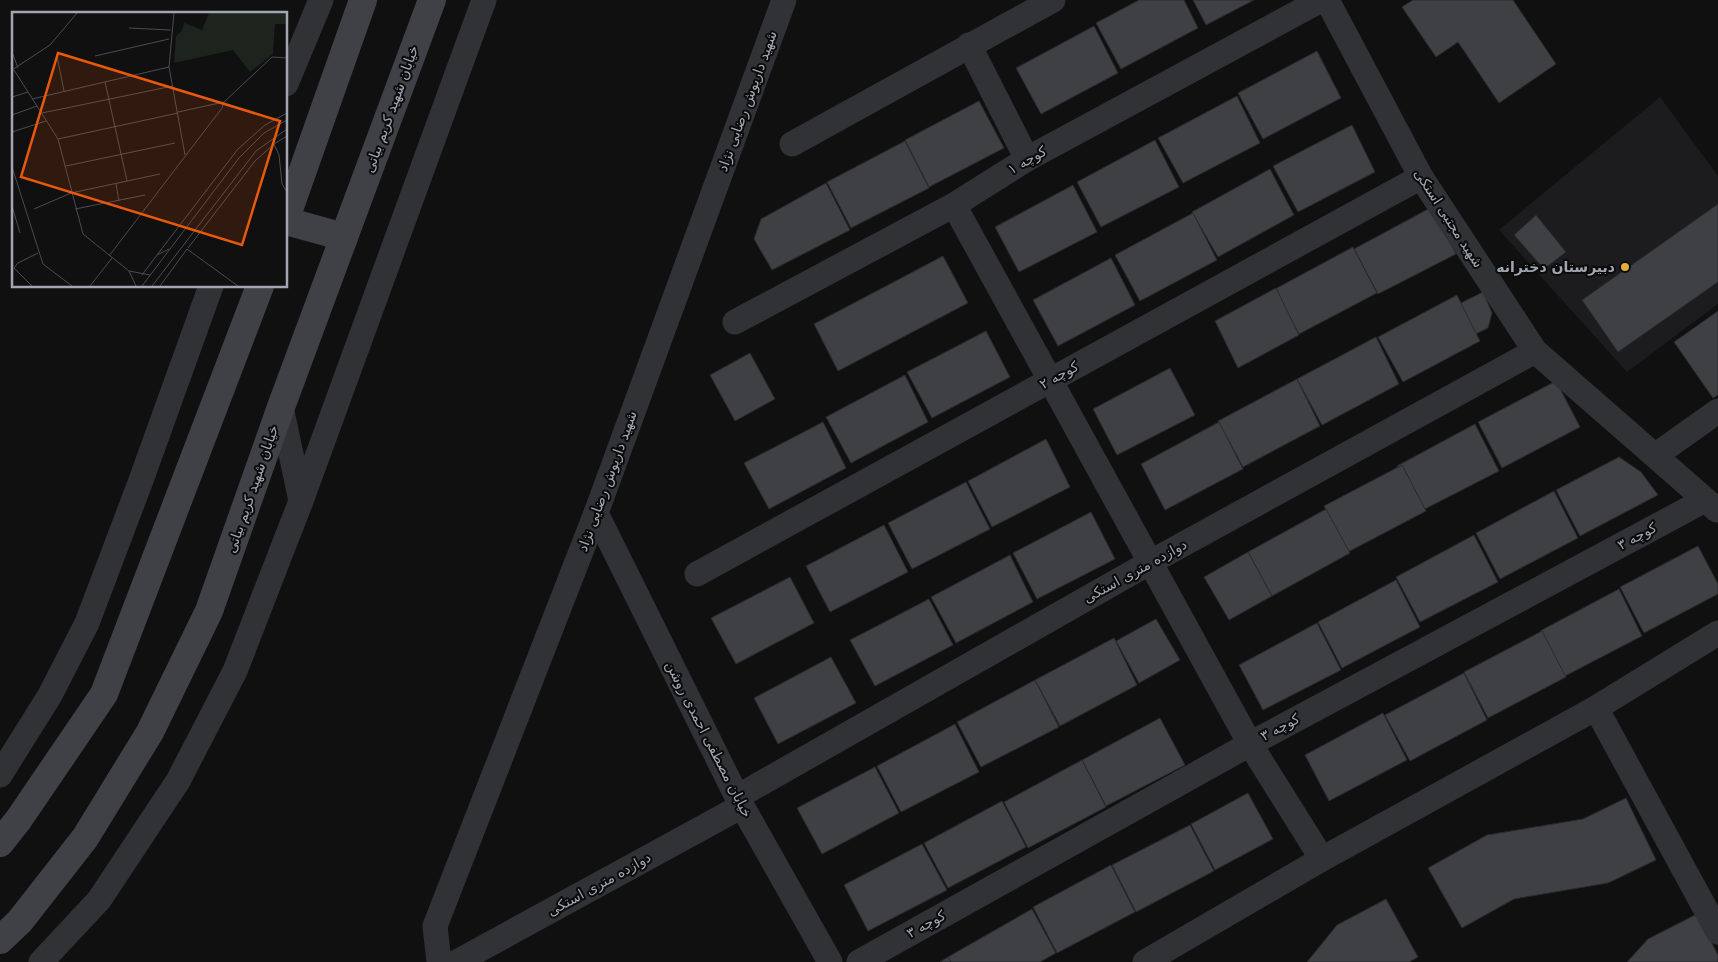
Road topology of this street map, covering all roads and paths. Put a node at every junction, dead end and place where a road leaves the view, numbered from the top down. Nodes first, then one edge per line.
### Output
1 (321, 0) edge
2 (363, 0) edge
3 (432, 0) edge
4 (484, 0) edge
5 (784, 0) edge
6 (1053, 0) edge
7 (1321, 0) edge
8 (1327, 0) edge
9 (969, 45) junction
10 (288, 79) edge
11 (792, 144) dead end
12 (1027, 159) junction
13 (1421, 177) junction
14 (954, 205) junction
15 (288, 214) edge
16 (288, 221) edge
17 (344, 237) junction
18 (210, 288) edge
19 (259, 288) edge
20 (735, 322) dead end
21 (1535, 350) junction
22 (1050, 380) junction
23 (281, 407) junction
24 (1718, 411) edge
25 (1656, 455) junction
26 (300, 501) junction
27 (1711, 505) edge
28 (596, 513) junction
29 (1150, 563) junction
30 (697, 574) dead end
31 (1718, 633) edge
32 (1596, 708) junction
33 (1250, 744) junction
34 (0, 775) edge
35 (739, 802) junction
36 (0, 843) edge
37 (1322, 859) junction
38 (1718, 932) edge
39 (0, 940) edge
40 (41, 962) edge
41 (438, 962) edge
42 (457, 962) edge
43 (830, 962) edge
44 (859, 962) edge
45 (1145, 962) edge

1 - 10 street
2 - 15 main road
3 - 17 main road, خیابان شهید کریم بیاتی
4 - 26 street
5 - 28 street, شهید داریوش رضایی نژاد
6 - 9 street
7 - 12 street, کوچه ۱
8 - 13 street, شهید مجتبی استکی
9 - 11 street
9 - 12 street
12 - 14 street, کوچه ۱
13 - 21 street, شهید مجتبی استکی
13 - 22 street, کوچه ۲
14 - 20 street, کوچه ۱
14 - 22 street
16 - 17 main road
17 - 23 main road, خیابان شهید کریم بیاتی
18 - 34 street
19 - 36 main road
21 - 25 street, شهید مجتبی استکی
21 - 29 street, دوازده متری استکی
22 - 29 street
22 - 30 street, کوچه ۲
23 - 26 street
23 - 39 main road, خیابان شهید کریم بیاتی
24 - 25 street
25 - 27 street, شهید مجتبی استکی
26 - 40 street
27 - 33 street, کوچه ۳
28 - 35 street, خیابان مصطفی احمدی روشن
28 - 41 street, شهید داریوش رضایی نژاد
29 - 33 street
29 - 35 street, دوازده متری استکی
31 - 32 street
32 - 37 street
32 - 38 street
33 - 37 street
33 - 44 street, کوچه ۳
35 - 42 street, دوازده متری استکی
35 - 43 street, خیابان مصطفی احمدی روشن
37 - 45 street

